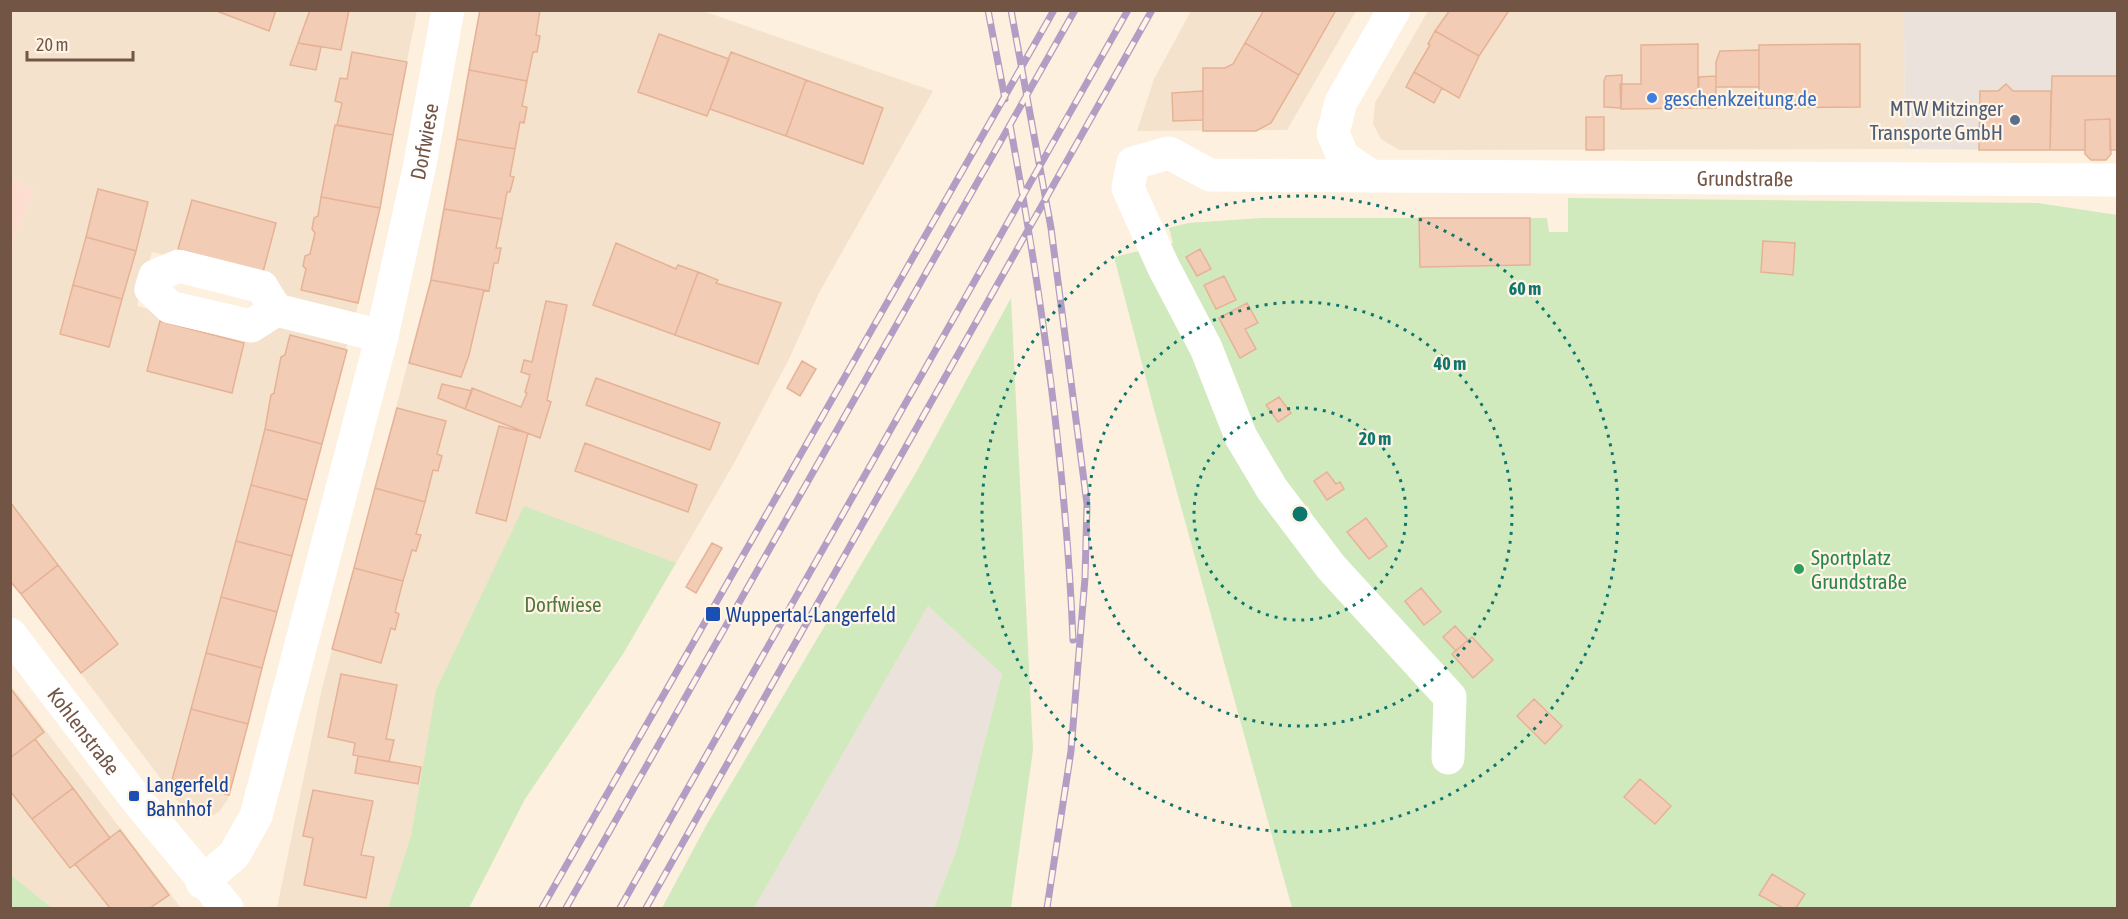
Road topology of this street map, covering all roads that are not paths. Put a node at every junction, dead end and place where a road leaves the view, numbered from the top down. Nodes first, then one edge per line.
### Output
1 (448, 10) edge
2 (1394, 10) edge
3 (1371, 176) junction
4 (2118, 180) edge
5 (276, 310) dead end
6 (382, 336) junction
7 (10, 634) edge
8 (1448, 758) dead end
9 (202, 882) junction
10 (227, 909) edge

1 - 6 street, Dorfwiese
2 - 3 street
3 - 4 street, Grundstraße
3 - 8 street, Grundstraße
5 - 6 street
6 - 9 street, Dorfwiese
7 - 9 street, Kohlenstraße
9 - 10 street, Kohlenstraße

